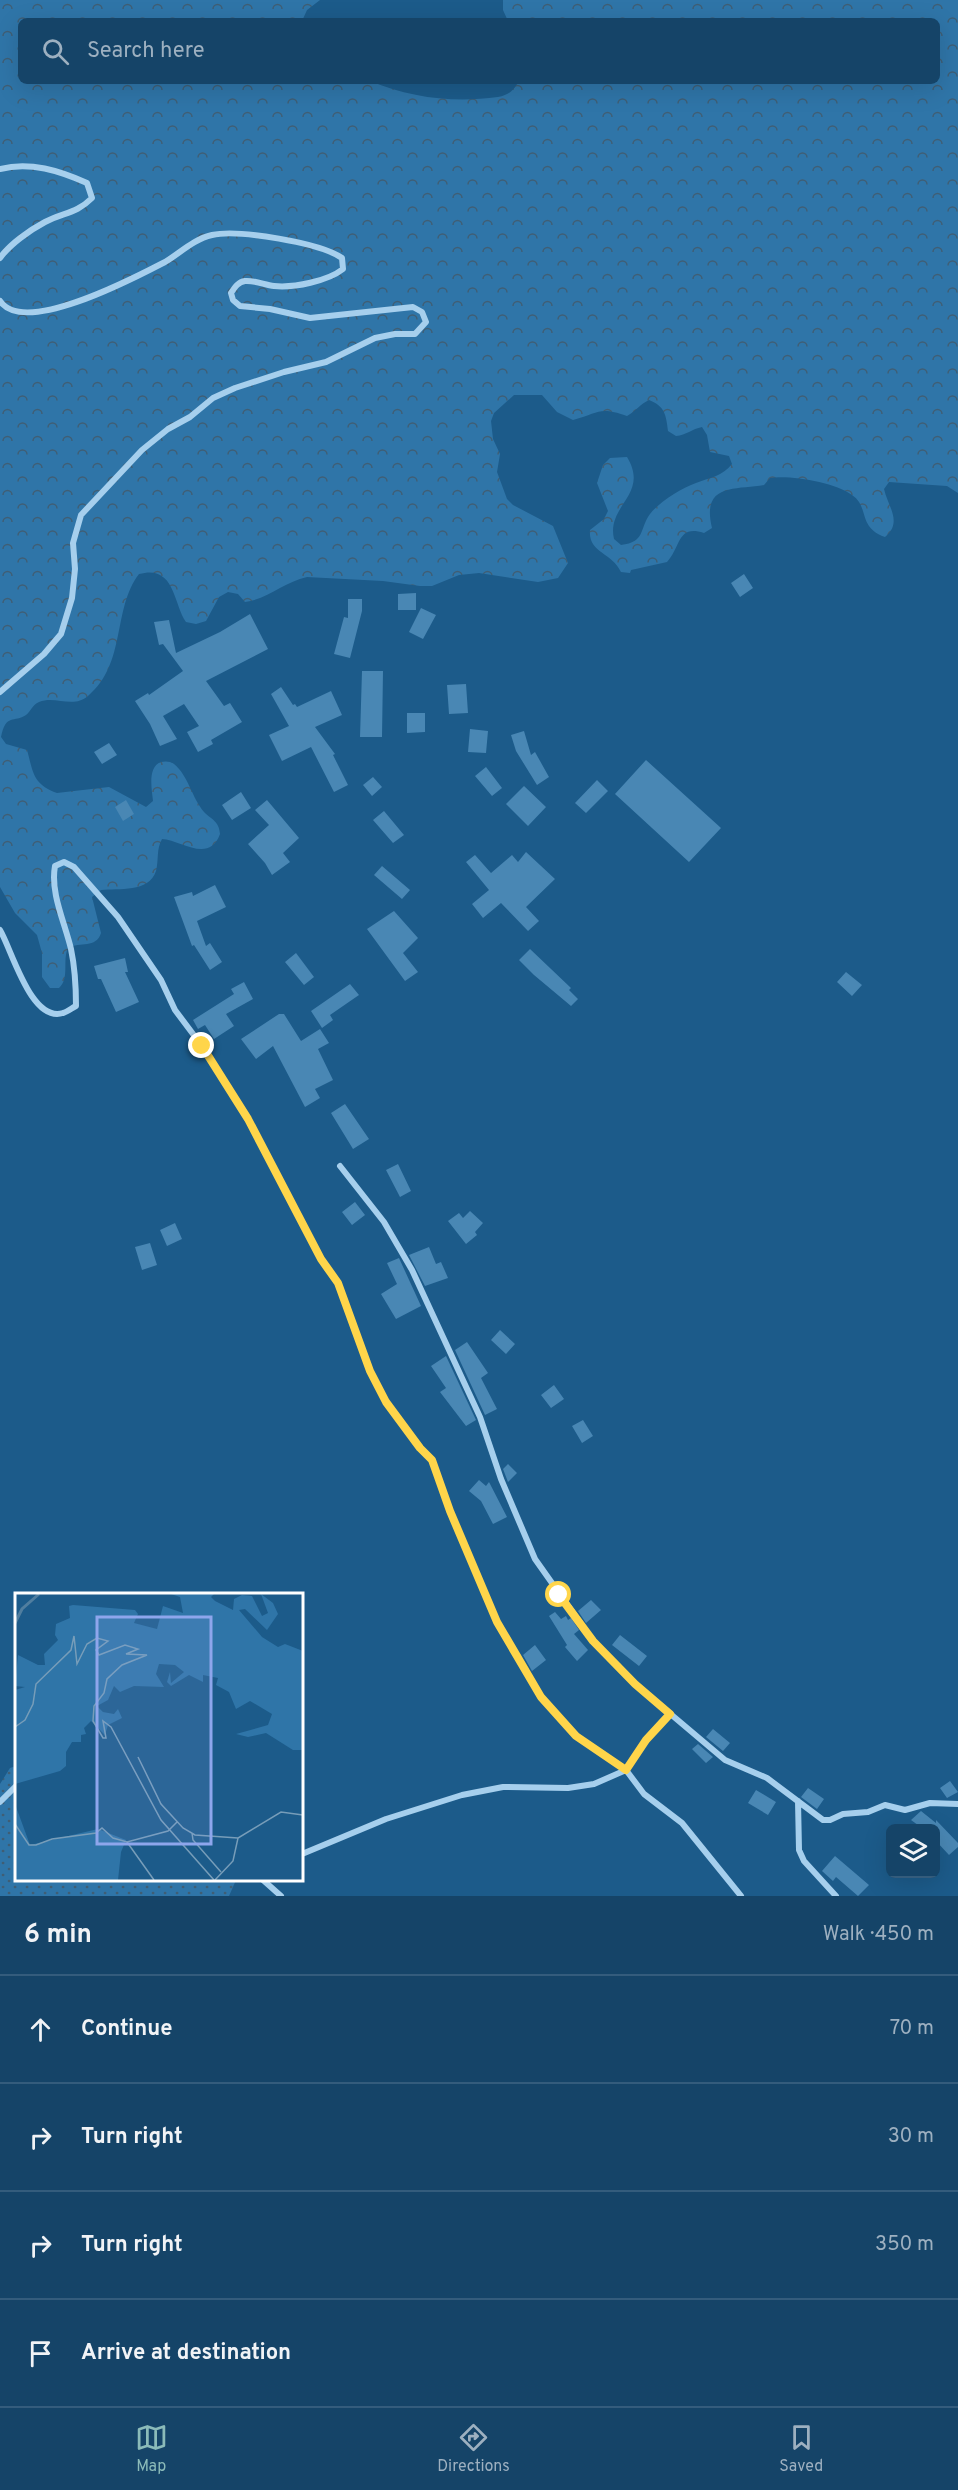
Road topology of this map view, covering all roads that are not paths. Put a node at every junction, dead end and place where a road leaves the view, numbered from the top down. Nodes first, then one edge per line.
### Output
1 (0, 170) edge
2 (0, 258) edge
3 (0, 301) edge
4 (0, 692) edge
5 (0, 930) edge
6 (340, 1166) dead end
7 (670, 1714) junction
8 (626, 1770) junction
9 (15, 1787) edge
10 (798, 1801) junction
11 (0, 1802) edge
12 (958, 1803) edge
13 (303, 1854) edge
14 (264, 1881) edge
15 (281, 1896) edge
16 (741, 1896) edge
17 (836, 1896) edge

1 - 2 street
3 - 4 street
5 - 8 street
6 - 7 street
7 - 8 street
7 - 10 street
8 - 13 street
8 - 16 street
9 - 11 street
10 - 12 street
10 - 17 street
14 - 15 street

